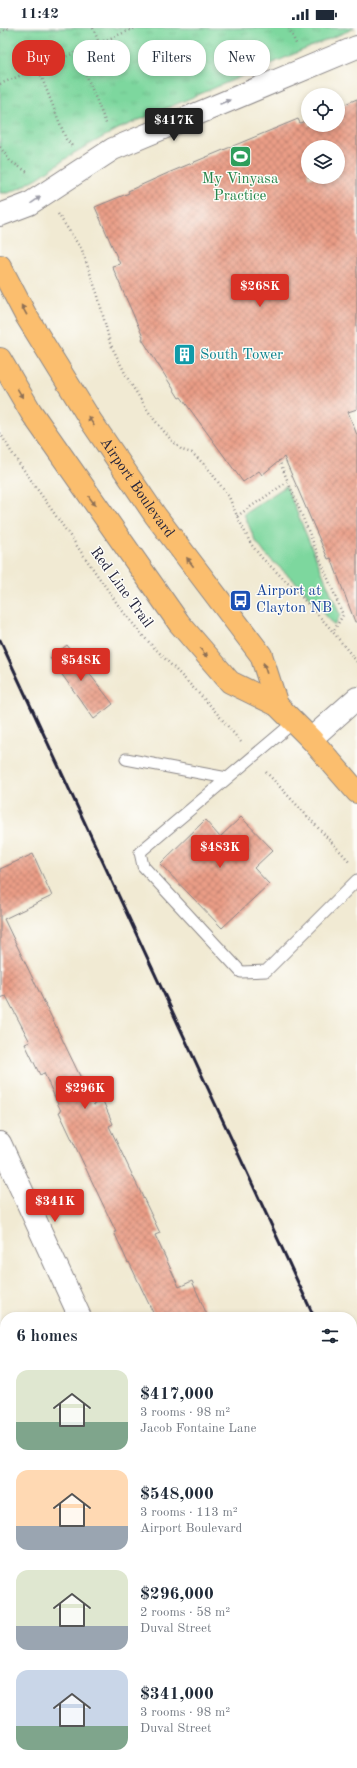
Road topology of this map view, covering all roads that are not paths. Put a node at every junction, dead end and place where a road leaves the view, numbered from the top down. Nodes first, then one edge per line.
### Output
1 (357, 47) edge
2 (0, 215) edge
3 (0, 266) edge
4 (0, 359) edge
5 (357, 698) edge
6 (277, 705) junction
7 (294, 722) junction
8 (311, 739) junction
9 (126, 759) dead end
10 (227, 778) junction
11 (357, 792) edge
12 (357, 880) edge
13 (0, 1143) edge
14 (78, 1312) edge

2 -> 1 street
6 -> 3 main road, Airport Boulevard
4 -> 6 main road, Airport Boulevard
5 - 8 street
6 - 7 main road, Airport Boulevard
7 - 8 main road, Airport Boulevard
7 - 10 lane
8 - 11 main road, Airport Boulevard
9 - 10 lane
10 - 12 lane
13 - 14 street

